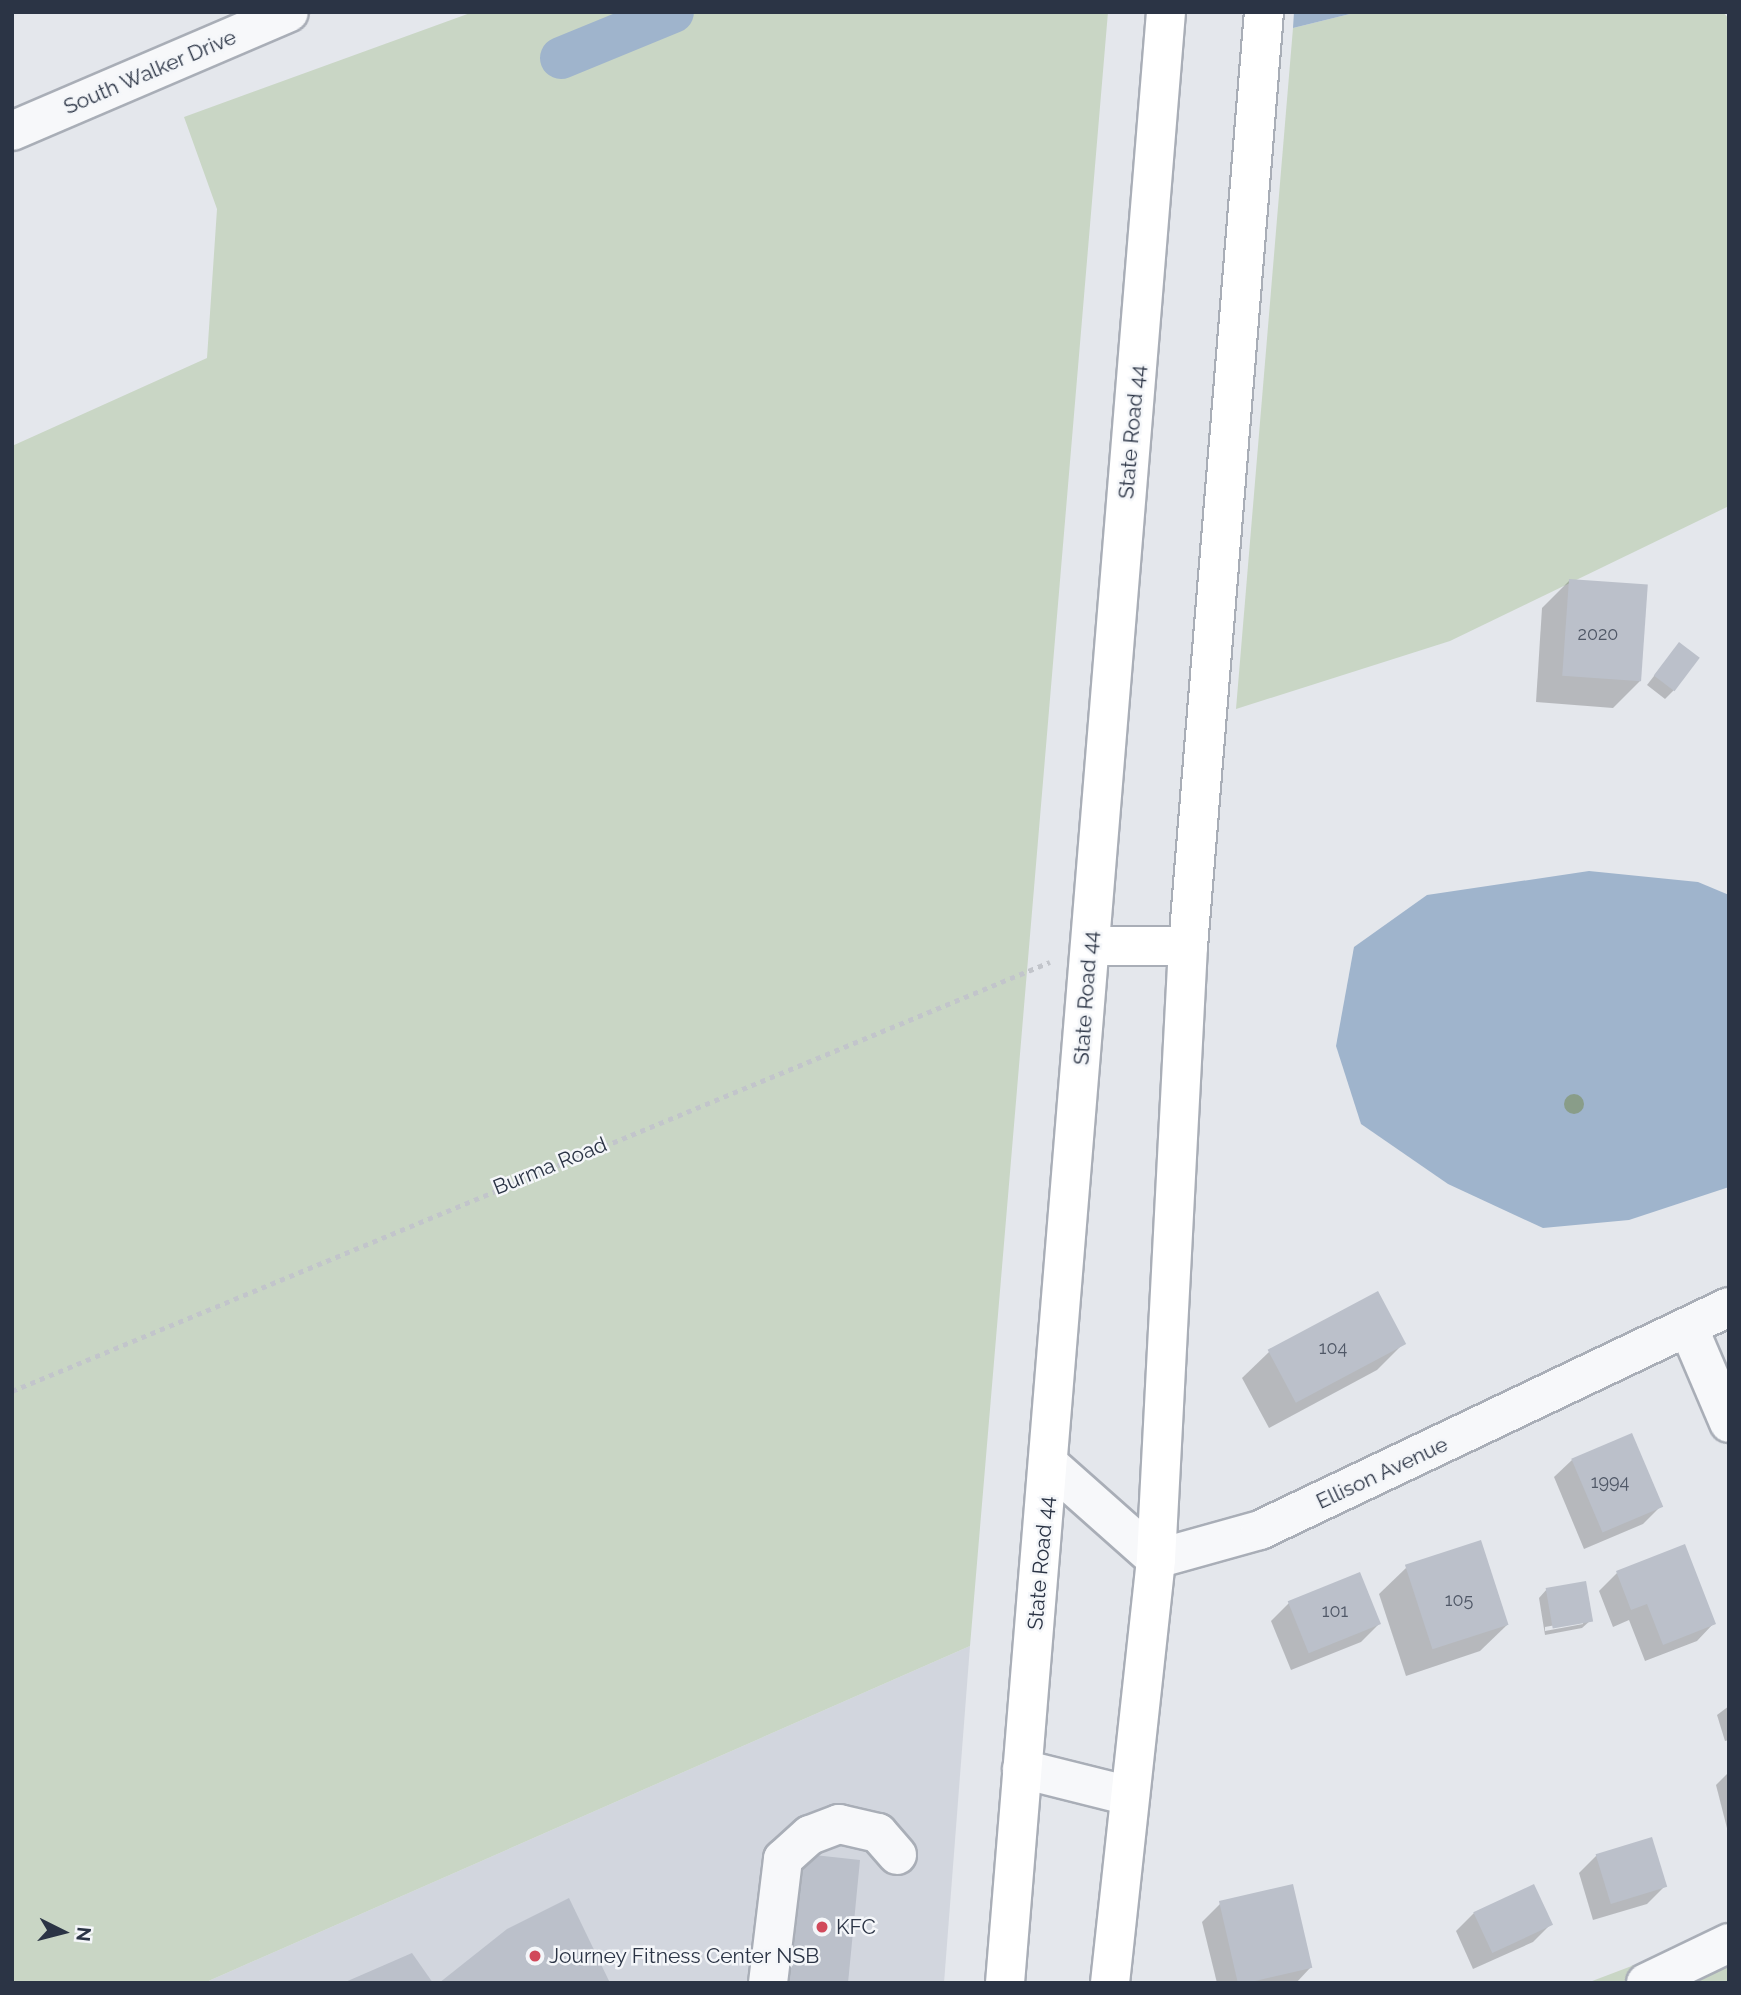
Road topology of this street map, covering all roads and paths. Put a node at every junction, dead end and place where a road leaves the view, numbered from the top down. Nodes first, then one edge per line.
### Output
1 (289, 12) edge
2 (1166, 12) edge
3 (1264, 12) edge
4 (12, 131) edge
5 (1090, 946) junction
6 (1188, 946) junction
7 (1729, 1307) edge
8 (1689, 1329) junction
9 (12, 1391) edge
10 (1729, 1423) edge
11 (1050, 1465) junction
12 (1156, 1559) junction
13 (1022, 1769) junction
14 (1130, 1796) junction
15 (897, 1855) dead end
16 (1729, 1943) edge
17 (768, 1983) edge
18 (1005, 1983) edge
19 (1110, 1983) edge
20 (1646, 1983) edge

1 - 4 street, South Walker Drive
2 - 5 main road, State Road 44
3 - 6 main road
5 - 6 main road
5 - 9 path, Burma Road
5 - 11 main road, State Road 44
6 - 12 main road
7 - 8 street, Ellison Avenue
8 - 10 street
8 - 12 street, Ellison Avenue
11 - 12 street
11 - 13 main road, State Road 44
12 - 14 main road
13 - 14 street
13 - 18 main road, State Road 44
14 - 19 main road
15 - 17 street
16 - 20 street

